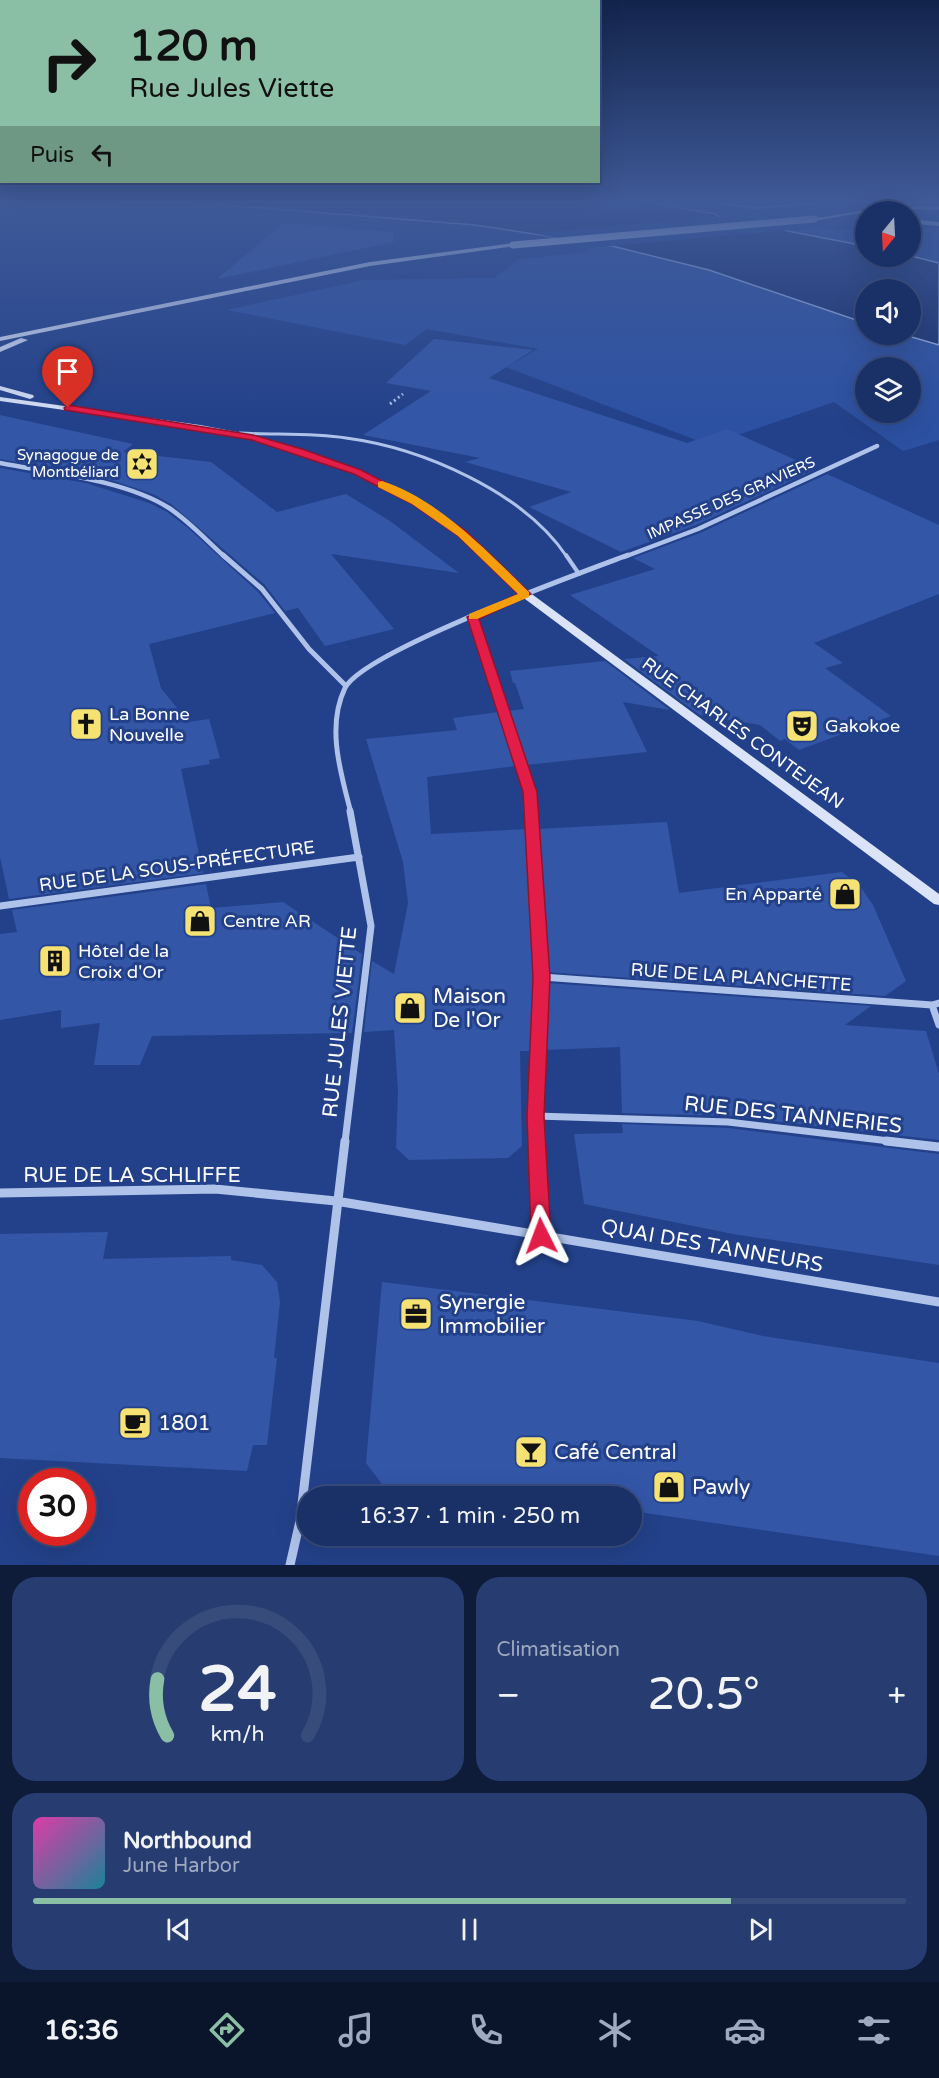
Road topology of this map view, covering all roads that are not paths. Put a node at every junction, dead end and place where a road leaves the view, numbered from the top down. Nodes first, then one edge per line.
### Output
1 (317, 275) edge
2 (51, 330) junction
3 (0, 339) edge
4 (0, 350) edge
5 (0, 388) edge
6 (0, 399) edge
7 (68, 408) junction
8 (229, 433) junction
9 (877, 446) dead end
10 (0, 463) edge
11 (579, 574) junction
12 (525, 594) junction
13 (473, 617) junction
14 (346, 686) junction
15 (359, 857) junction
16 (939, 901) edge
17 (0, 906) edge
18 (542, 977) junction
19 (936, 1004) edge
20 (939, 1025) edge
21 (536, 1116) junction
22 (939, 1147) edge
23 (0, 1193) edge
24 (336, 1201) junction
25 (541, 1236) junction
26 (939, 1302) edge
27 (290, 1565) edge

1 - 2 main road, bridge
2 - 3 main road
2 - 4 main road
5 - 7 main road
6 - 7 main road
7 - 8 main road, RUE CHARLES CONTEJEAN
8 - 11 lane
8 - 12 main road, RUE CHARLES CONTEJEAN
9 - 11 street, IMPASSE DES GRAVIERS
10 - 14 street
11 - 12 street, IMPASSE DES GRAVIERS
12 - 13 street
12 - 16 main road, RUE CHARLES CONTEJEAN
13 - 14 street
13 - 18 street
14 - 15 street, RUE JULES VIETTE
15 - 17 street, RUE DE LA SOUS-PRÉFECTURE
15 - 24 street, RUE JULES VIETTE
18 - 19 street, RUE DE LA PLANCHETTE
18 - 21 street
19 - 20 street
21 - 22 street, RUE DES TANNERIES
21 - 25 street
23 - 24 street, RUE DE LA SCHLIFFE
24 - 25 street, QUAI DES TANNEURS
24 - 27 street, RUE JULES VIETTE
25 - 26 street, QUAI DES TANNEURS

